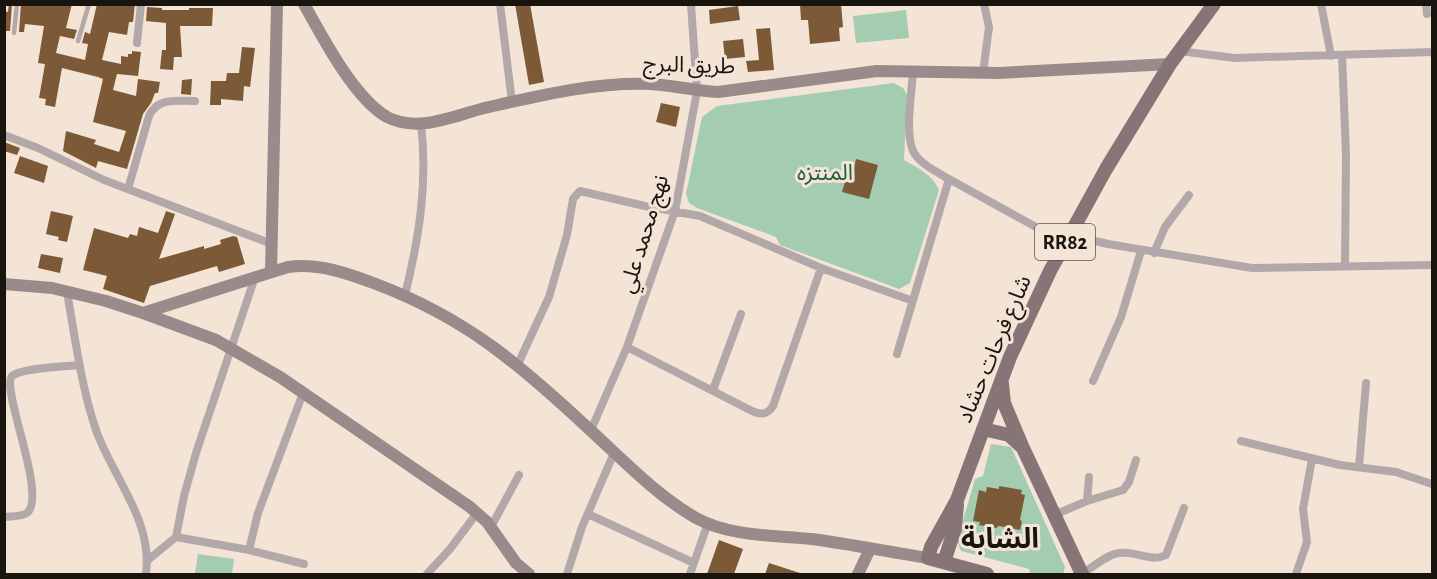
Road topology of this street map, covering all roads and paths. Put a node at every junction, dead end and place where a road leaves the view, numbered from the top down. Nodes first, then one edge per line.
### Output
1 (17, 4) edge
2 (89, 4) edge
3 (141, 4) edge
4 (277, 4) edge
5 (304, 4) edge
6 (500, 4) edge
7 (691, 4) edge
8 (984, 4) edge
9 (1321, 4) edge
10 (1209, 7) edge
11 (14, 33) dead end
12 (78, 41) dead end
13 (137, 43) dead end
14 (1179, 51) junction
15 (1432, 52) edge
16 (1342, 55) junction
17 (1330, 56) junction
18 (1170, 64) junction
19 (913, 71) junction
20 (983, 73) junction
21 (697, 91) junction
22 (195, 101) dead end
23 (512, 102) junction
24 (421, 124) junction
25 (4, 135) edge
26 (949, 179) junction
27 (128, 189) junction
28 (1189, 195) dead end
29 (675, 211) junction
30 (1072, 228) junction
31 (272, 243) junction
32 (1065, 243) junction
33 (1141, 251) junction
34 (1154, 253) junction
35 (1432, 265) edge
36 (1344, 266) junction
37 (821, 268) junction
38 (271, 272) junction
39 (255, 277) junction
40 (4, 284) edge
41 (67, 291) junction
42 (405, 295) junction
43 (913, 301) junction
44 (143, 313) junction
45 (741, 314) dead end
46 (231, 347) junction
47 (627, 347) junction
48 (897, 354) dead end
49 (518, 364) junction
50 (80, 365) junction
51 (1002, 380) junction
52 (1093, 381) dead end
53 (1366, 383) dead end
54 (712, 390) junction
55 (303, 393) junction
56 (983, 429) junction
57 (591, 430) junction
58 (1241, 441) dead end
59 (1022, 446) junction
60 (614, 453) junction
61 (1312, 459) junction
62 (1136, 460) dead end
63 (1359, 467) junction
64 (519, 475) dead end
65 (1089, 477) dead end
66 (1432, 484) edge
67 (957, 500) junction
68 (1087, 501) junction
69 (1184, 508) dead end
70 (477, 513) junction
71 (588, 514) junction
72 (1054, 515) junction
73 (4, 517) edge
74 (708, 523) junction
75 (491, 527) junction
76 (176, 537) junction
77 (870, 549) junction
78 (249, 550) junction
79 (928, 558) junction
80 (148, 560) junction
81 (694, 562) junction
82 (944, 562) junction
83 (304, 564) dead end
84 (146, 574) edge
85 (427, 574) edge
86 (529, 574) edge
87 (567, 574) edge
88 (690, 574) edge
89 (858, 574) edge
90 (987, 574) edge
91 (1082, 574) edge
92 (1296, 574) edge

1 - 11 lane
2 - 12 lane
3 - 13 street
4 - 31 street
5 - 24 street, طريق البرج
6 - 23 street
7 - 21 street, نهج محمد علي
8 - 20 street
9 - 17 street
10 - 14 main road, شارع فرحات حشاد / RR82
14 - 17 street
14 - 18 main road, شارع فرحات حشاد / RR82
15 - 16 street
16 - 17 street
16 - 36 street
18 - 20 street, طريق البرج
18 - 30 main road, شارع فرحات حشاد / RR82
19 - 20 street, طريق البرج
19 - 21 street, طريق البرج
19 - 26 street
21 - 23 street, طريق البرج
21 - 29 street, نهج محمد علي
22 - 27 street
23 - 24 street, طريق البرج
24 - 42 street
25 - 27 street
26 - 32 street
26 - 43 street
27 - 31 street
28 - 34 street
29 - 37 street
29 - 47 street, نهج محمد علي
29 - 49 street
30 - 32 main road, شارع فرحات حشاد / RR82
30 - 33 street
31 - 38 street
32 - 51 main road, شارع فرحات حشاد / RR82
33 - 34 street
33 - 52 street
34 - 36 street
35 - 36 street
37 - 43 street
37 - 54 street
38 - 39 street
38 - 42 street
39 - 44 street
39 - 46 street
40 - 41 street
41 - 44 street
41 - 50 street
42 - 49 street
43 - 48 street
44 - 46 street
45 - 54 street
46 - 55 street
46 - 76 street
47 - 54 street
47 - 57 street, نهج محمد علي
49 - 57 street
50 - 73 street
50 - 80 street
51 - 56 main road, شارع فرحات حشاد / RR82
51 - 59 main road
53 - 63 street
55 - 70 street
55 - 78 street
56 - 59 main road
56 - 67 main road, شارع فرحات حشاد / RR82
57 - 60 street
58 - 61 street
59 - 72 main road
60 - 71 street
60 - 74 street
61 - 63 street
61 - 92 street
62 - 68 street
63 - 66 street
64 - 75 street
65 - 68 street
67 - 79 main road, شارع فرحات حشاد / RR82
67 - 82 main road, شارع فرحات حشاد / RR82
68 - 72 street
69 - 91 street
70 - 75 street
70 - 85 street
71 - 81 street
71 - 87 street
72 - 91 main road
74 - 77 street
74 - 81 street
75 - 86 street
76 - 78 street
76 - 80 street
77 - 79 street
77 - 89 street
78 - 83 street
79 - 82 main road
80 - 84 street
81 - 88 street
82 - 90 main road

